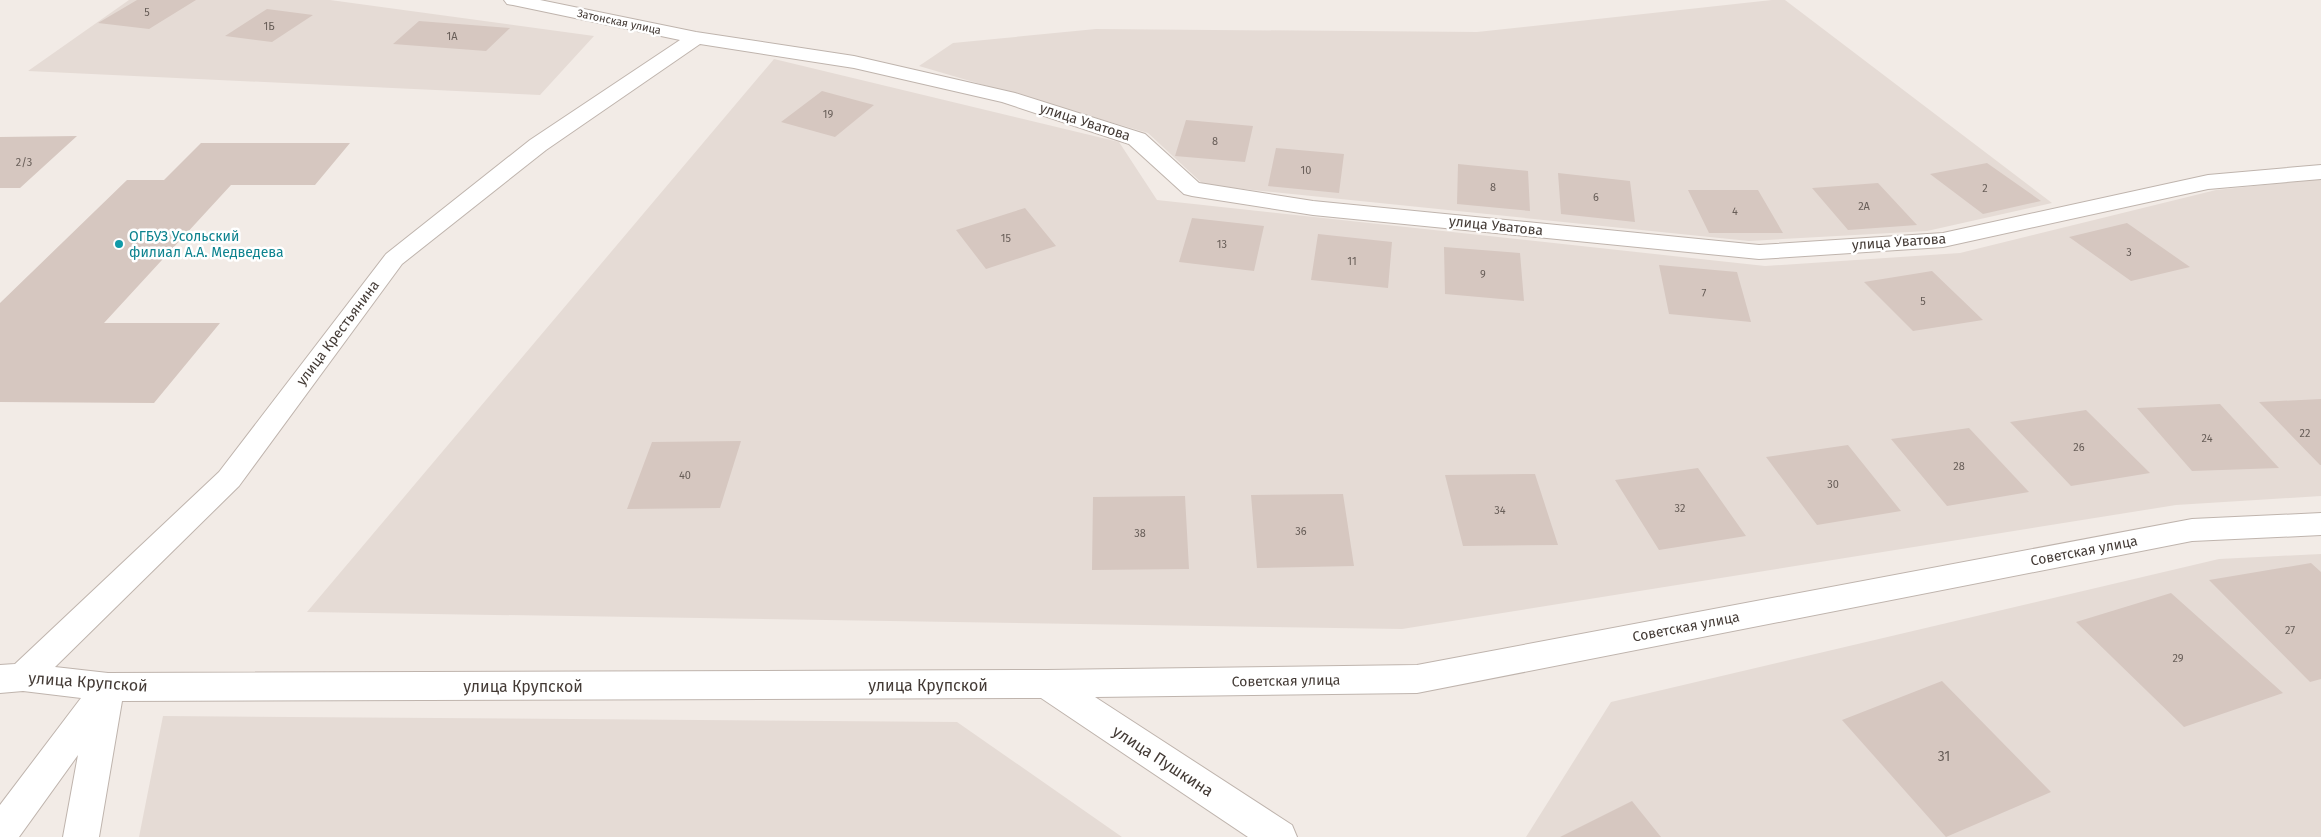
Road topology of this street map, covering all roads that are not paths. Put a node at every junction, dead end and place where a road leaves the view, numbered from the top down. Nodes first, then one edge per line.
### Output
1 (514, 0) edge
2 (696, 38) junction
3 (2321, 172) edge
4 (2321, 524) edge
5 (11, 678) edge
6 (1047, 684) junction
7 (108, 687) junction
8 (0, 834) edge
9 (82, 837) edge
10 (1279, 837) edge

1 - 2 street, Затонская улица
2 - 3 street, улица Уватова
2 - 5 street, улица Крестьянина
4 - 6 street, Советская улица
5 - 7 street, улица Крупской
6 - 7 street, улица Крупской
6 - 10 street, улица Пушкина
7 - 8 street
7 - 9 street

